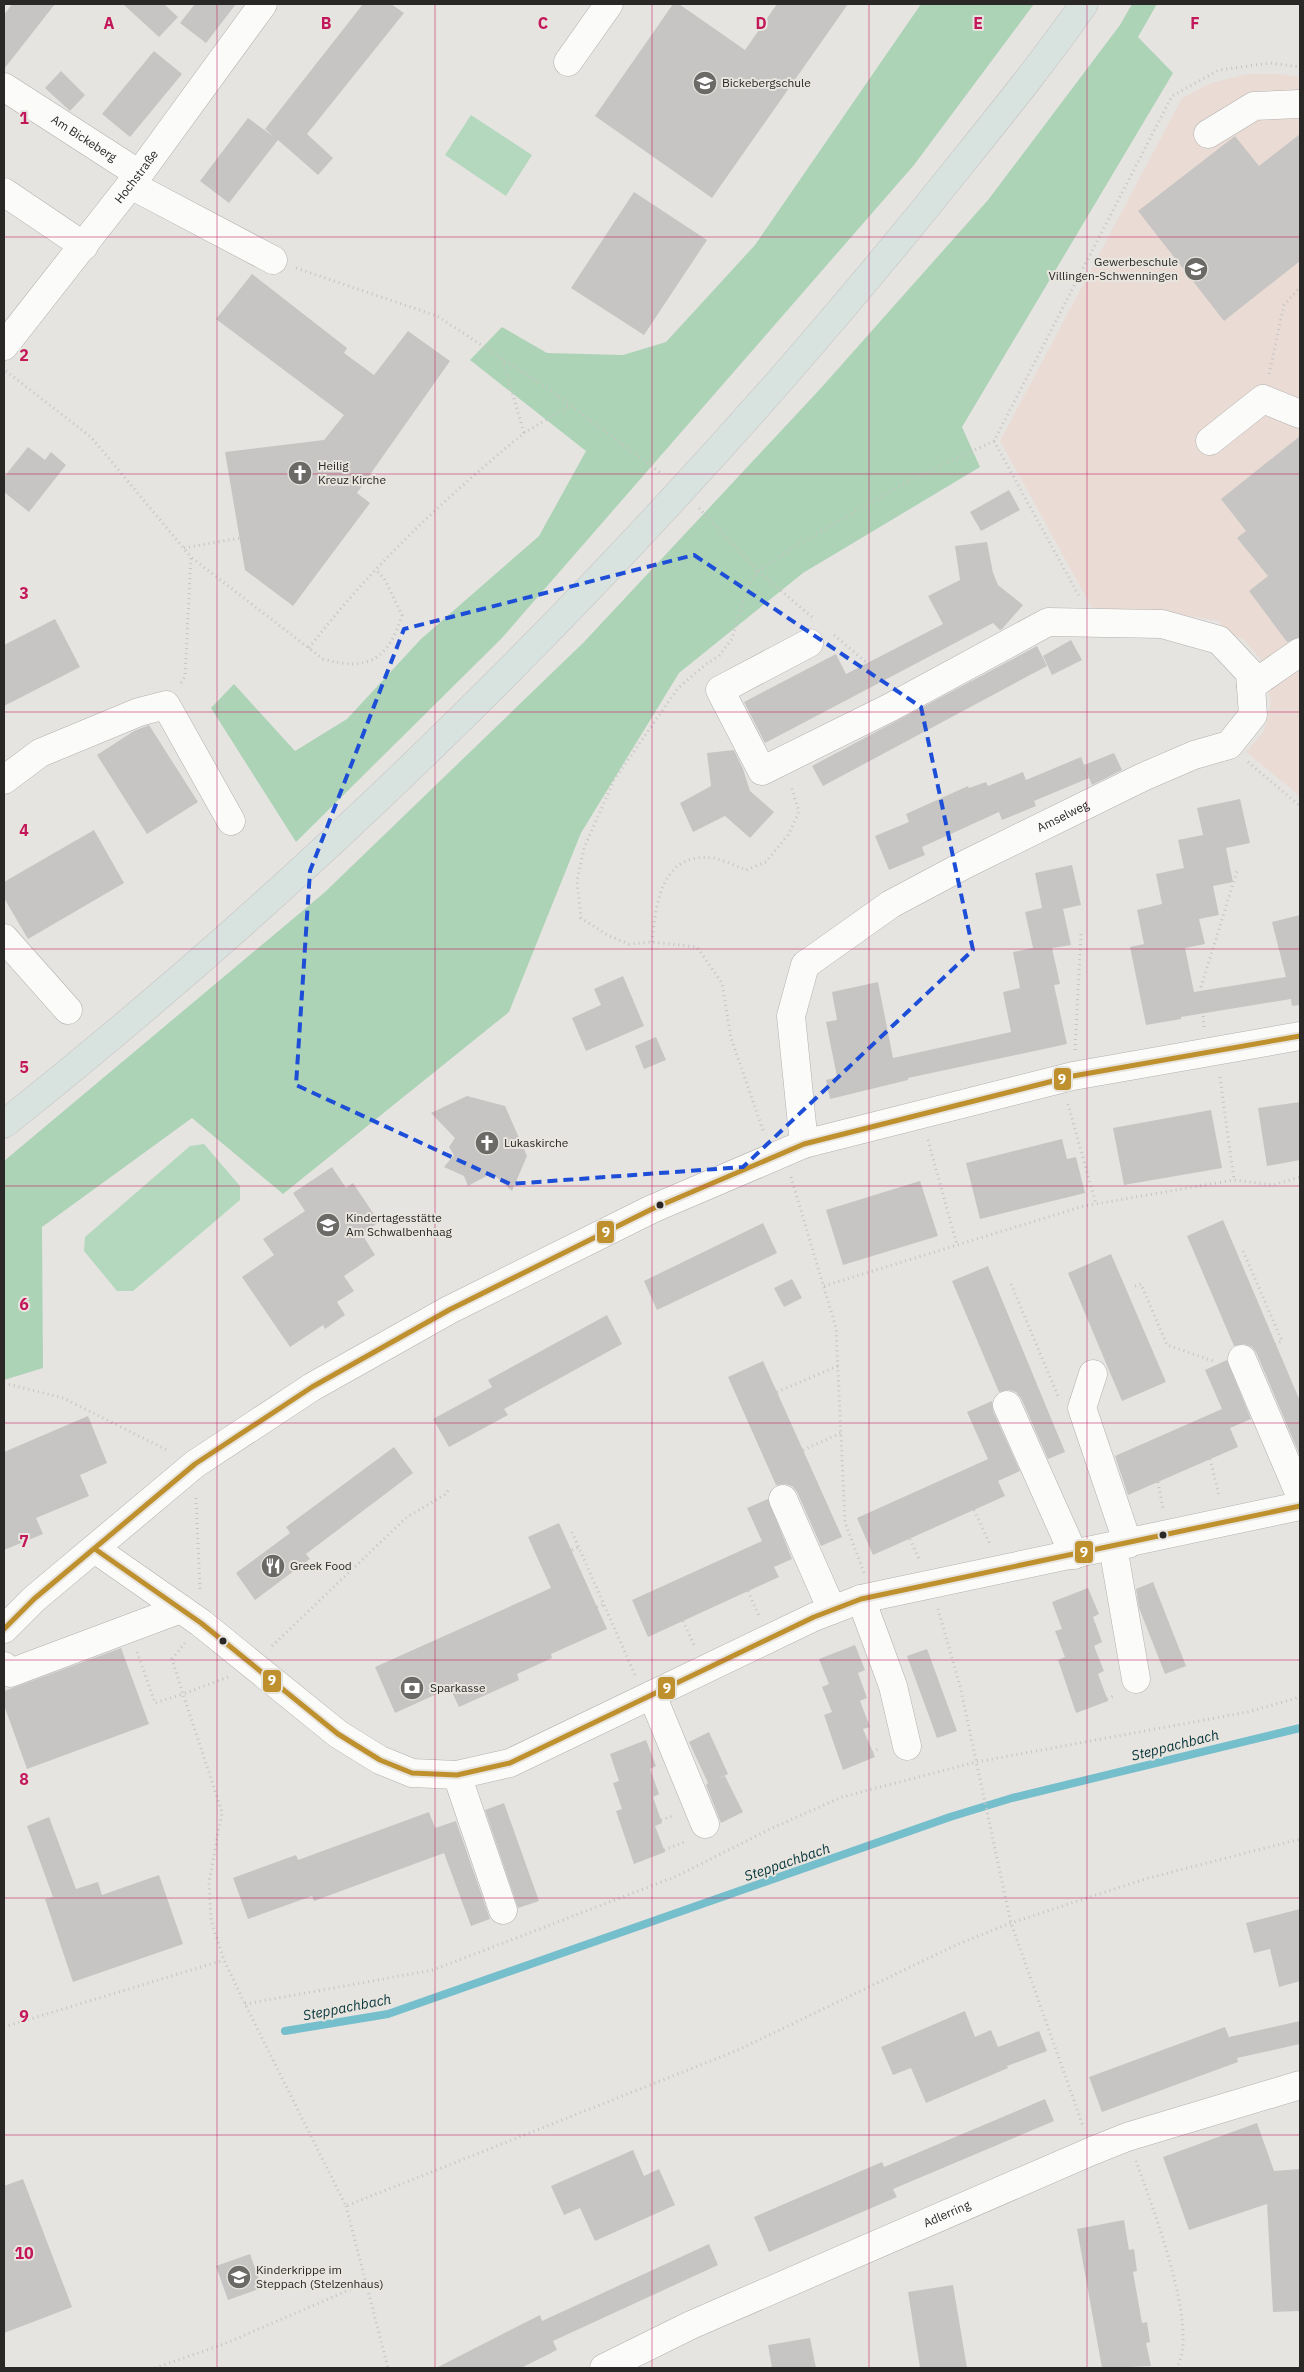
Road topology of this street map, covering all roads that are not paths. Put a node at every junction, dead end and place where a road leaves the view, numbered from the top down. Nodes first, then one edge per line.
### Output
1 (263, 4) edge
2 (609, 4) edge
3 (1084, 4) edge
4 (568, 62) dead end
5 (4, 87) edge
6 (1300, 104) edge
7 (1208, 134) dead end
8 (135, 180) junction
9 (4, 192) edge
10 (84, 246) junction
11 (272, 260) road end
12 (4, 346) edge
13 (1300, 414) edge
14 (1210, 441) dead end
15 (809, 643) dead end
16 (1300, 652) edge
17 (1251, 686) junction
18 (4, 780) edge
19 (231, 822) dead end
20 (4, 938) edge
21 (68, 1010) dead end
22 (1300, 1036) edge
23 (4, 1124) edge
24 (804, 1144) junction
25 (1242, 1359) road end
26 (1093, 1374) dead end
27 (1007, 1405) dead end
28 (1300, 1495) edge
29 (783, 1499) dead end
30 (1300, 1506) edge
31 (1120, 1546) junction
32 (95, 1549) junction
33 (1074, 1554) junction
34 (867, 1597) junction
35 (832, 1610) junction
36 (191, 1616) junction
37 (4, 1629) edge
38 (4, 1666) edge
39 (1136, 1679) dead end
40 (648, 1697) junction
41 (908, 1746) dead end
42 (457, 1775) junction
43 (705, 1824) dead end
44 (503, 1910) dead end
45 (1300, 2085) edge
46 (604, 2368) edge

1 - 8 street, Hochstraße
2 - 4 street
3 - 23 main road
5 - 8 street, Am Bickeberg
6 - 7 street
8 - 10 street, Hochstraße
8 - 11 street, Am Bickeberg
9 - 10 street
10 - 12 street, Hochstraße
13 - 14 street
15 - 17 street
16 - 17 street
17 - 24 street, Amselweg
18 - 19 street
20 - 21 street
22 - 24 street
24 - 32 street
25 - 28 street
26 - 31 street
27 - 33 street
29 - 35 street
30 - 31 street
31 - 33 street
31 - 39 street
32 - 36 street
32 - 37 street
33 - 34 street
34 - 35 street
34 - 41 street
35 - 40 street
36 - 38 street
36 - 42 street
40 - 42 street
40 - 43 street
42 - 44 street
45 - 46 street, Adlerring

